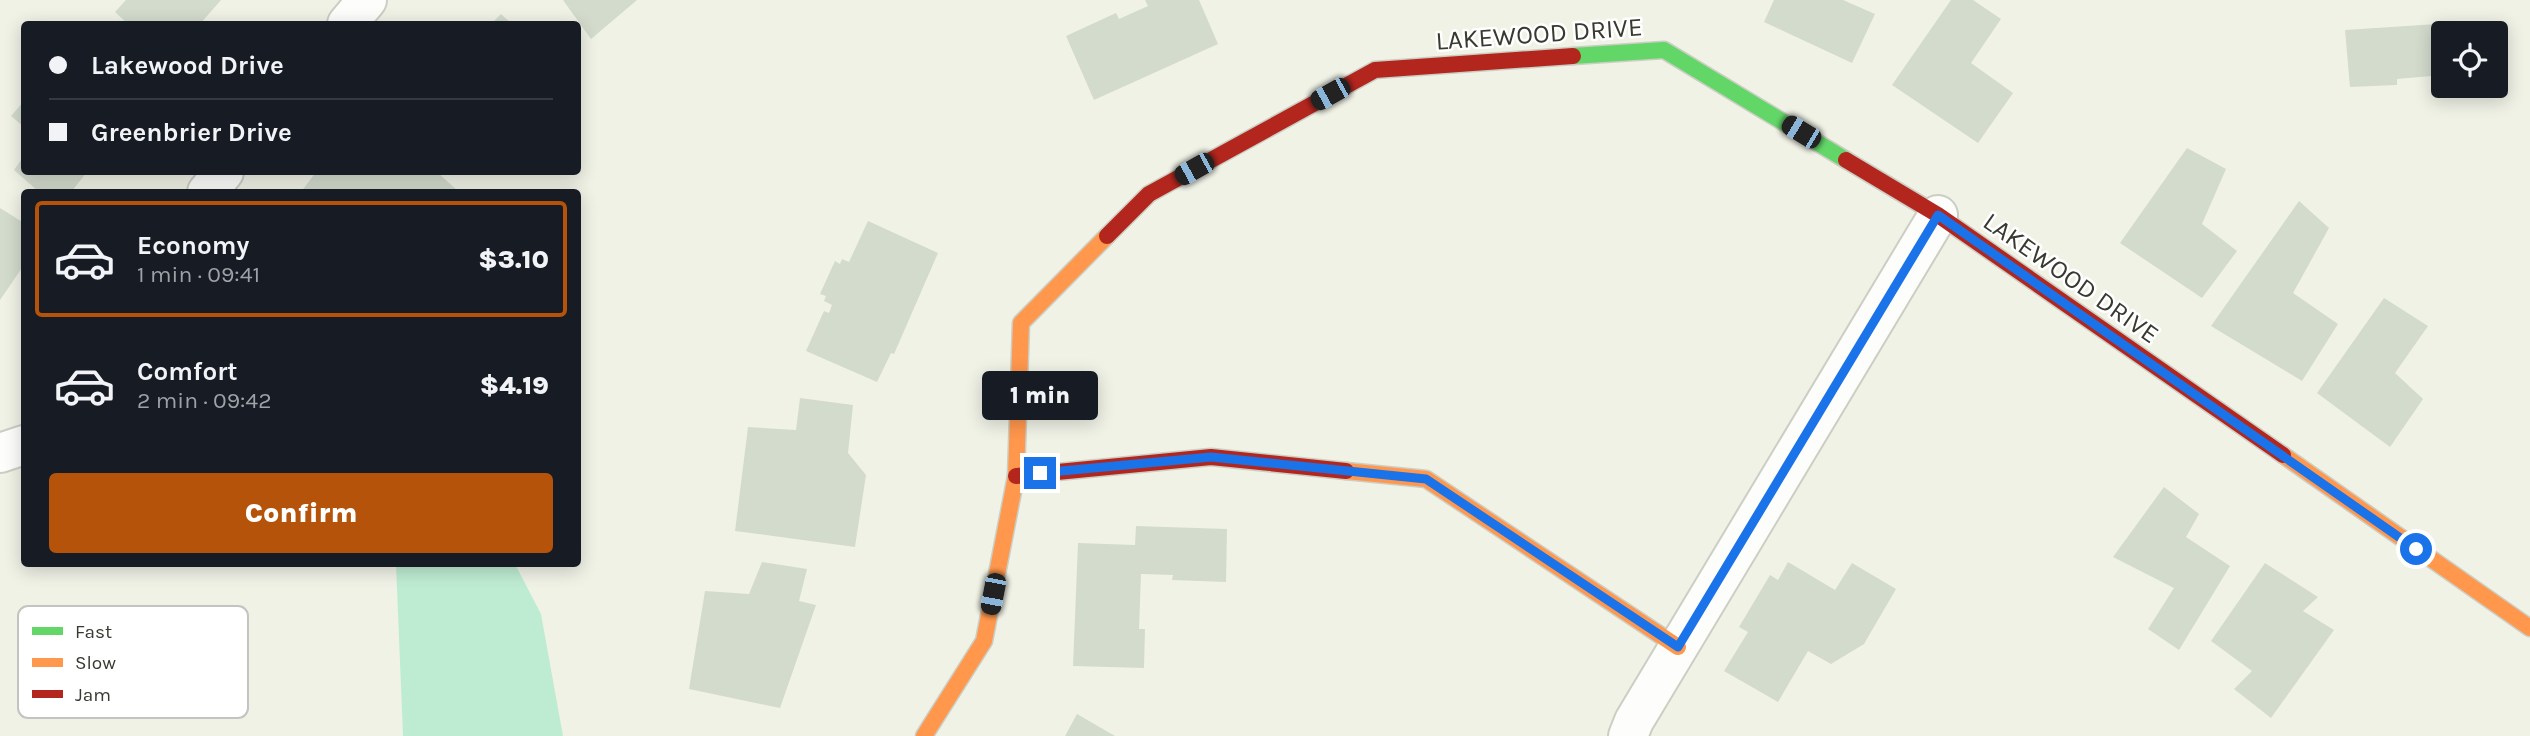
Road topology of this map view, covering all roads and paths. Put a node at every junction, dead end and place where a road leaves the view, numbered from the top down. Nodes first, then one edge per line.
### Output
1 (367, 0) edge
2 (350, 21) edge
3 (221, 175) edge
4 (210, 189) edge
5 (1938, 215) junction
6 (21, 446) edge
7 (0, 453) edge
8 (1016, 476) junction
9 (2530, 628) edge
10 (1678, 647) junction
11 (1640, 731) edge
12 (924, 736) edge

1 - 2 street
3 - 4 street
5 - 8 street, LAKEWOOD DRIVE
5 - 9 street, LAKEWOOD DRIVE
5 - 10 street
6 - 7 street
8 - 10 street
8 - 12 street, LAKEWOOD DRIVE
10 - 11 street

